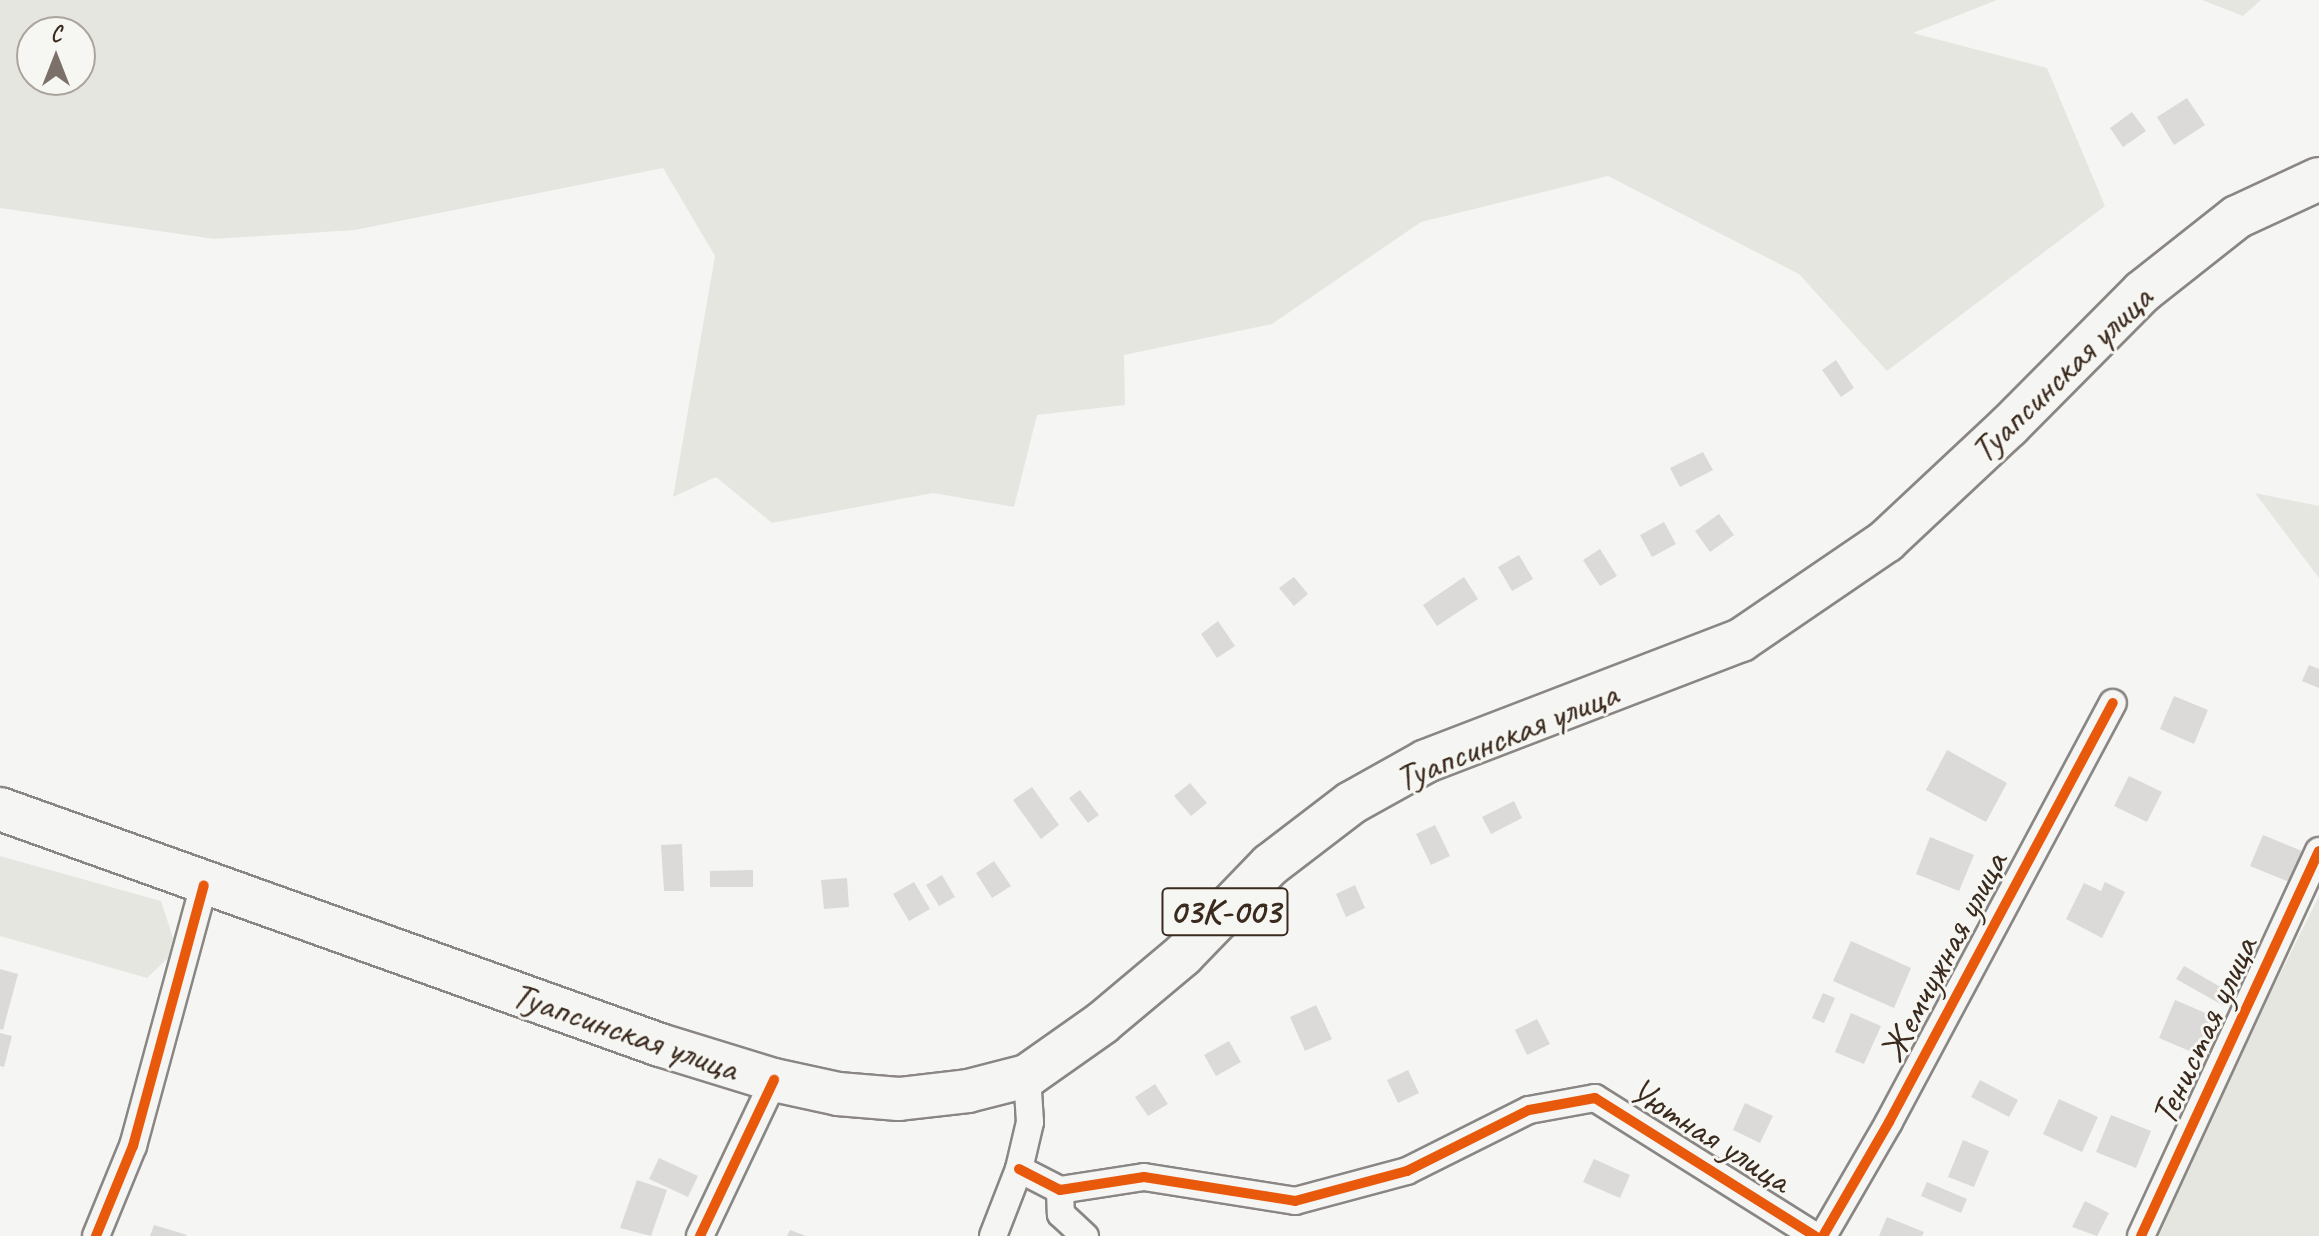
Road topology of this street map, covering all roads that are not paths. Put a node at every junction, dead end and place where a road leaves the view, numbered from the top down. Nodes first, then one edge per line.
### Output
1 (2319, 179) edge
2 (2113, 703) dead end
3 (0, 809) edge
4 (2319, 851) edge
5 (204, 885) junction
6 (1027, 1076) junction
7 (774, 1080) junction
8 (1019, 1169) junction
9 (1060, 1190) junction
10 (96, 1236) edge
11 (700, 1236) edge
12 (993, 1236) edge
13 (1085, 1236) edge
14 (1815, 1236) edge
15 (1823, 1236) edge
16 (2141, 1236) edge

1 - 6 main road, Туапсинская улица / 03К-003
2 - 15 street, Жемчужная улица
3 - 5 main road, Туапсинская улица / 03К-003
4 - 16 street, Тенистая улица
5 - 7 main road, Туапсинская улица / 03К-003
5 - 10 street
6 - 7 main road, Туапсинская улица / 03К-003
6 - 8 street
7 - 11 street
8 - 9 street
8 - 12 street
9 - 13 street
9 - 14 street, Уютная улица

